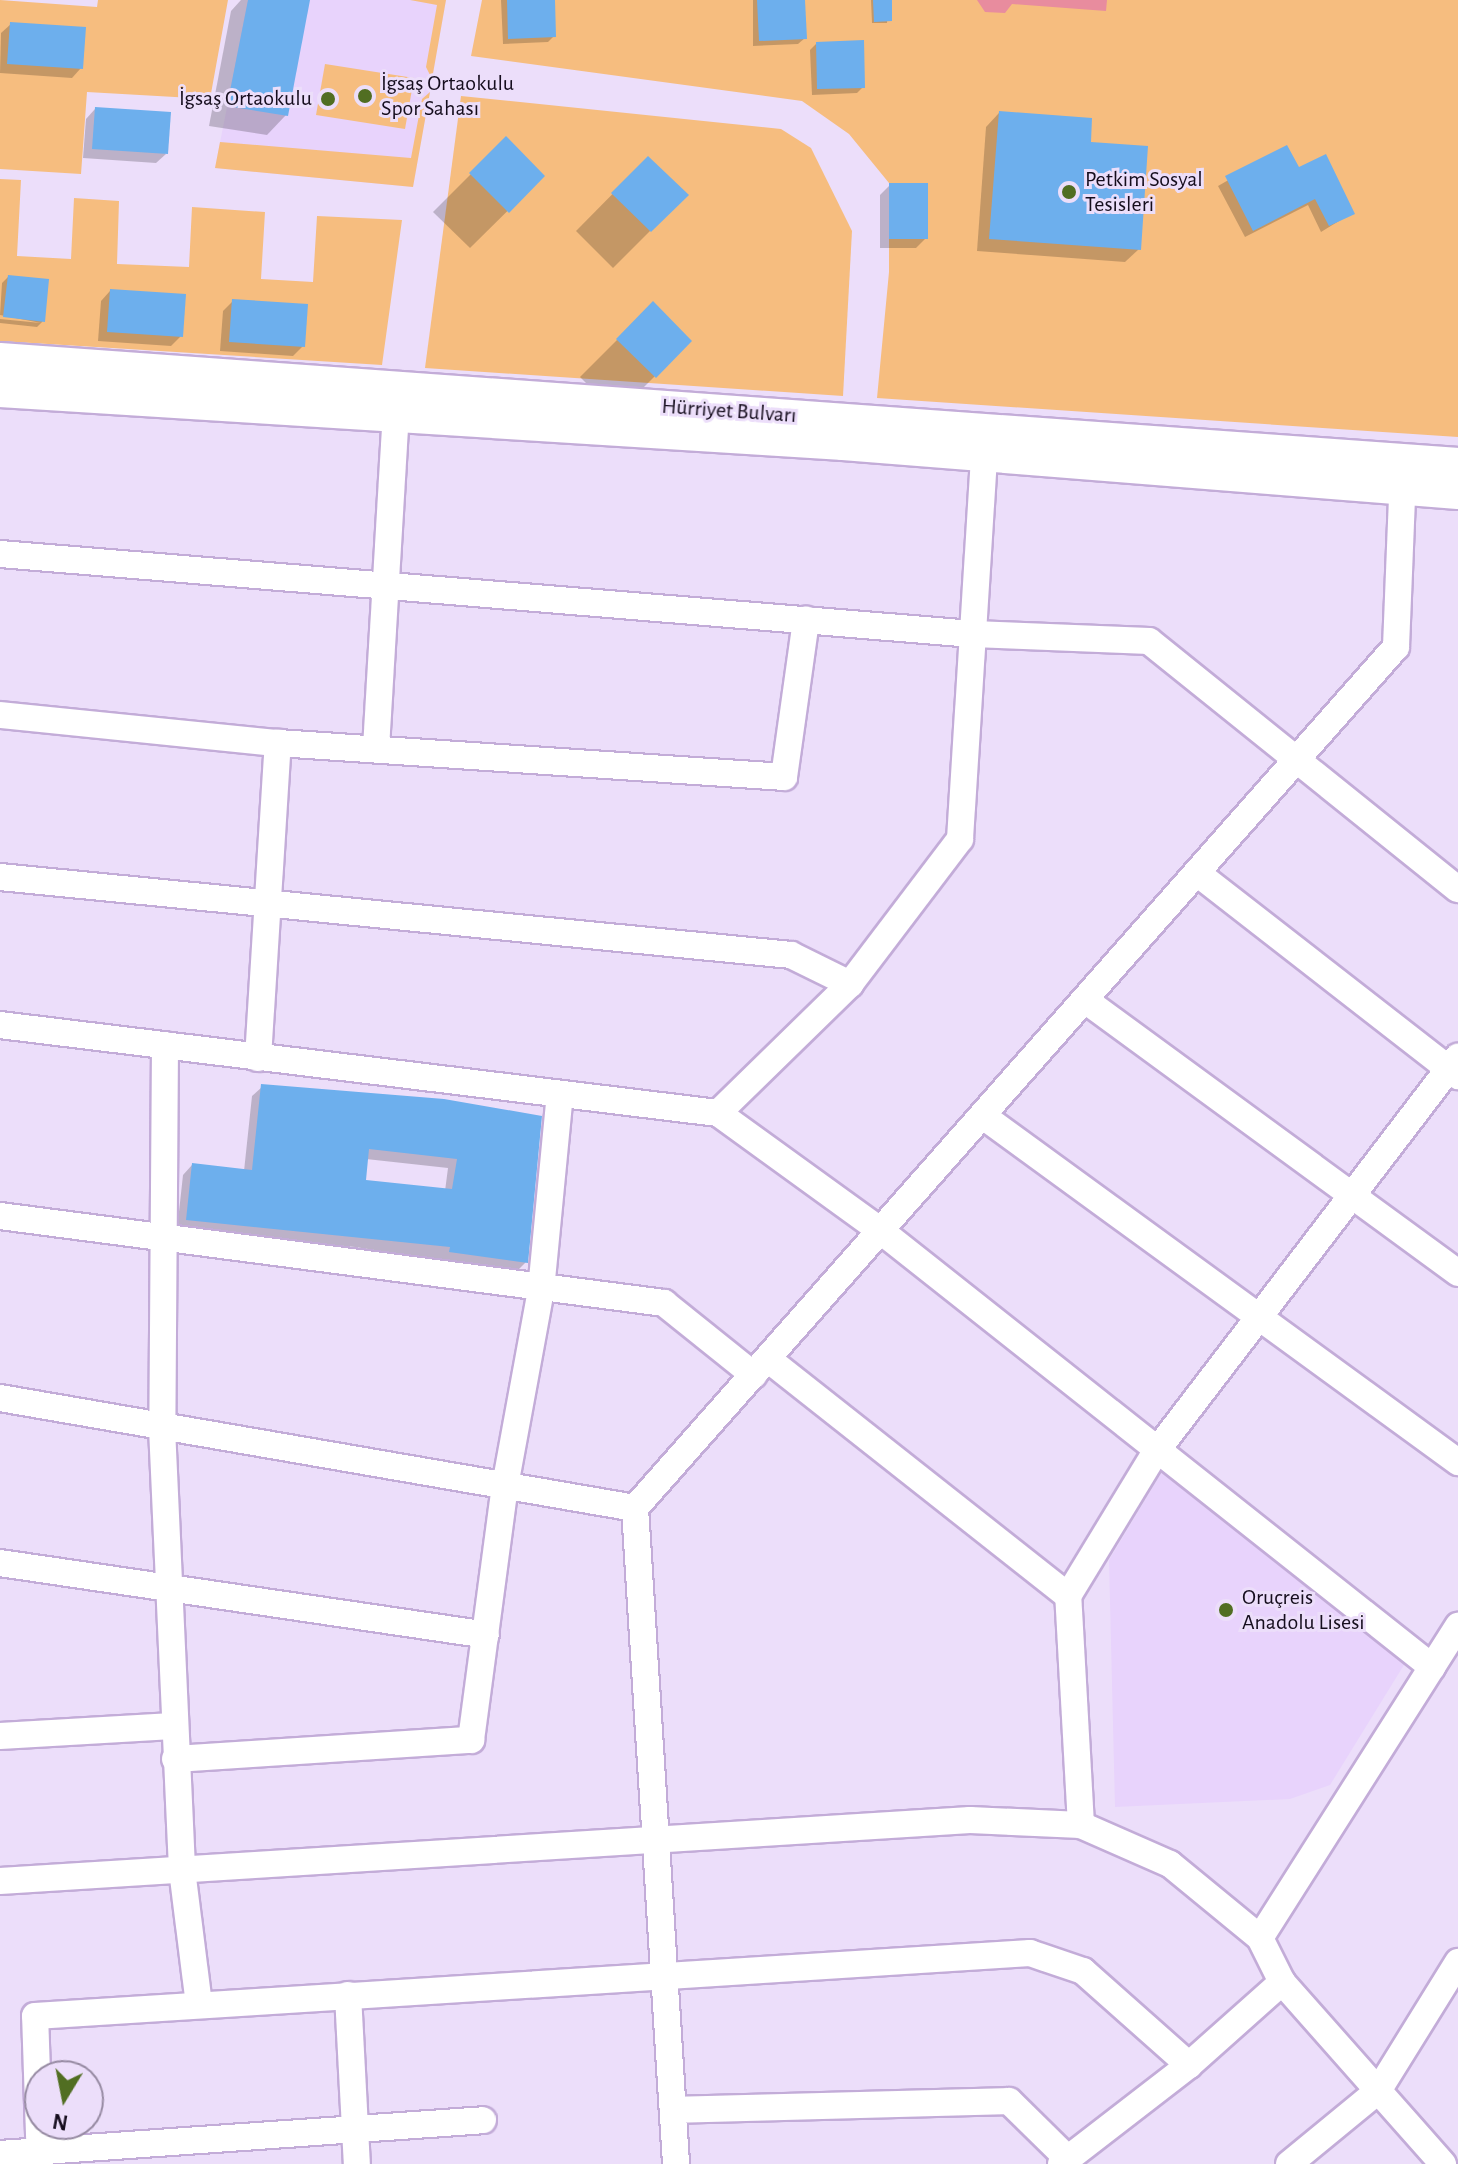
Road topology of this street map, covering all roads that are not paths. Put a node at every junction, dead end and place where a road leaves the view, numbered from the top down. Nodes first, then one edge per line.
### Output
1 (0, 360) edge
2 (0, 390) edge
3 (397, 400) junction
4 (984, 454) junction
5 (1458, 465) edge
6 (1404, 474) junction
7 (1458, 492) edge
8 (0, 554) edge
9 (388, 586) junction
10 (806, 620) junction
11 (974, 634) junction
12 (0, 715) edge
13 (278, 743) junction
14 (376, 748) junction
15 (1297, 759) junction
16 (1197, 873) junction
17 (0, 877) edge
18 (1458, 889) edge
19 (264, 903) junction
20 (850, 984) junction
21 (1085, 1000) junction
22 (0, 1025) edge
23 (165, 1045) junction
24 (258, 1058) junction
25 (1455, 1067) edge
26 (560, 1094) junction
27 (718, 1113) junction
28 (983, 1116) junction
29 (1353, 1193) junction
30 (0, 1216) edge
31 (881, 1231) junction
32 (163, 1240) junction
33 (1458, 1273) edge
34 (541, 1290) junction
35 (1258, 1316) junction
36 (761, 1367) junction
37 (0, 1398) edge
38 (162, 1428) junction
39 (1155, 1453) junction
40 (1458, 1462) edge
41 (505, 1486) junction
42 (635, 1508) junction
43 (0, 1563) edge
44 (168, 1585) junction
45 (1068, 1596) junction
46 (1458, 1626) edge
47 (486, 1635) junction
48 (1432, 1667) junction
49 (173, 1726) junction
50 (0, 1736) edge
51 (175, 1759) junction
52 (1081, 1825) junction
53 (659, 1840) junction
54 (182, 1870) junction
55 (0, 1881) edge
56 (1260, 1938) junction
57 (1458, 1962) edge
58 (666, 1974) junction
59 (1282, 1982) junction
60 (348, 1995) junction
61 (199, 2004) junction
62 (1189, 2065) junction
63 (1378, 2091) junction
64 (673, 2110) junction
65 (483, 2120) dead end
66 (354, 2133) junction
67 (200, 2153) edge
68 (0, 2154) edge
69 (40, 2159) edge
70 (1064, 2162) edge
71 (357, 2164) edge
72 (676, 2164) edge
73 (1289, 2164) edge
74 (1443, 2164) edge

1 - 3 main road, Hürriyet Bulvarı
2 - 3 main road, Hürriyet Bulvarı
3 - 4 main road, Hürriyet Bulvarı
3 - 6 main road, Hürriyet Bulvarı
3 - 9 street
4 - 6 main road, Hürriyet Bulvarı
4 - 11 street
5 - 6 main road, Hürriyet Bulvarı
6 - 7 main road, Hürriyet Bulvarı
6 - 15 street
8 - 9 street
9 - 10 street
9 - 14 street
10 - 11 street
10 - 14 street
11 - 15 street
11 - 20 street
12 - 13 street
13 - 14 street
13 - 19 street
15 - 16 street
15 - 18 street
16 - 21 street
16 - 25 street
17 - 19 street
19 - 20 street
19 - 24 street
20 - 27 street
21 - 28 street
21 - 29 street
22 - 23 street
23 - 24 street
23 - 32 street
24 - 26 street
25 - 29 street
26 - 27 street
26 - 34 street
27 - 31 street
28 - 31 street
28 - 35 street
29 - 33 street
29 - 35 street
30 - 32 street
31 - 36 street
31 - 39 street
32 - 34 street
32 - 38 street
34 - 36 street
34 - 41 street
35 - 39 street
35 - 40 street
36 - 42 street
36 - 45 street
37 - 38 street
38 - 41 street
38 - 44 street
39 - 45 street
39 - 48 street
41 - 42 street
41 - 47 street
42 - 53 street
43 - 44 street
44 - 47 street
44 - 49 street
45 - 52 street
46 - 48 street
47 - 51 street
48 - 56 street
49 - 50 street
49 - 51 street
51 - 54 street
52 - 53 street
52 - 56 street
53 - 54 street
53 - 58 street
54 - 55 street
54 - 61 street
56 - 59 street
57 - 63 street
58 - 60 street
58 - 62 street
58 - 64 street
59 - 62 street
59 - 63 street
60 - 61 street
60 - 66 street
61 - 69 street
62 - 70 street
63 - 73 street
63 - 74 street
64 - 70 street
64 - 72 street
65 - 66 street
66 - 67 street
66 - 71 street
67 - 69 street
68 - 69 street

